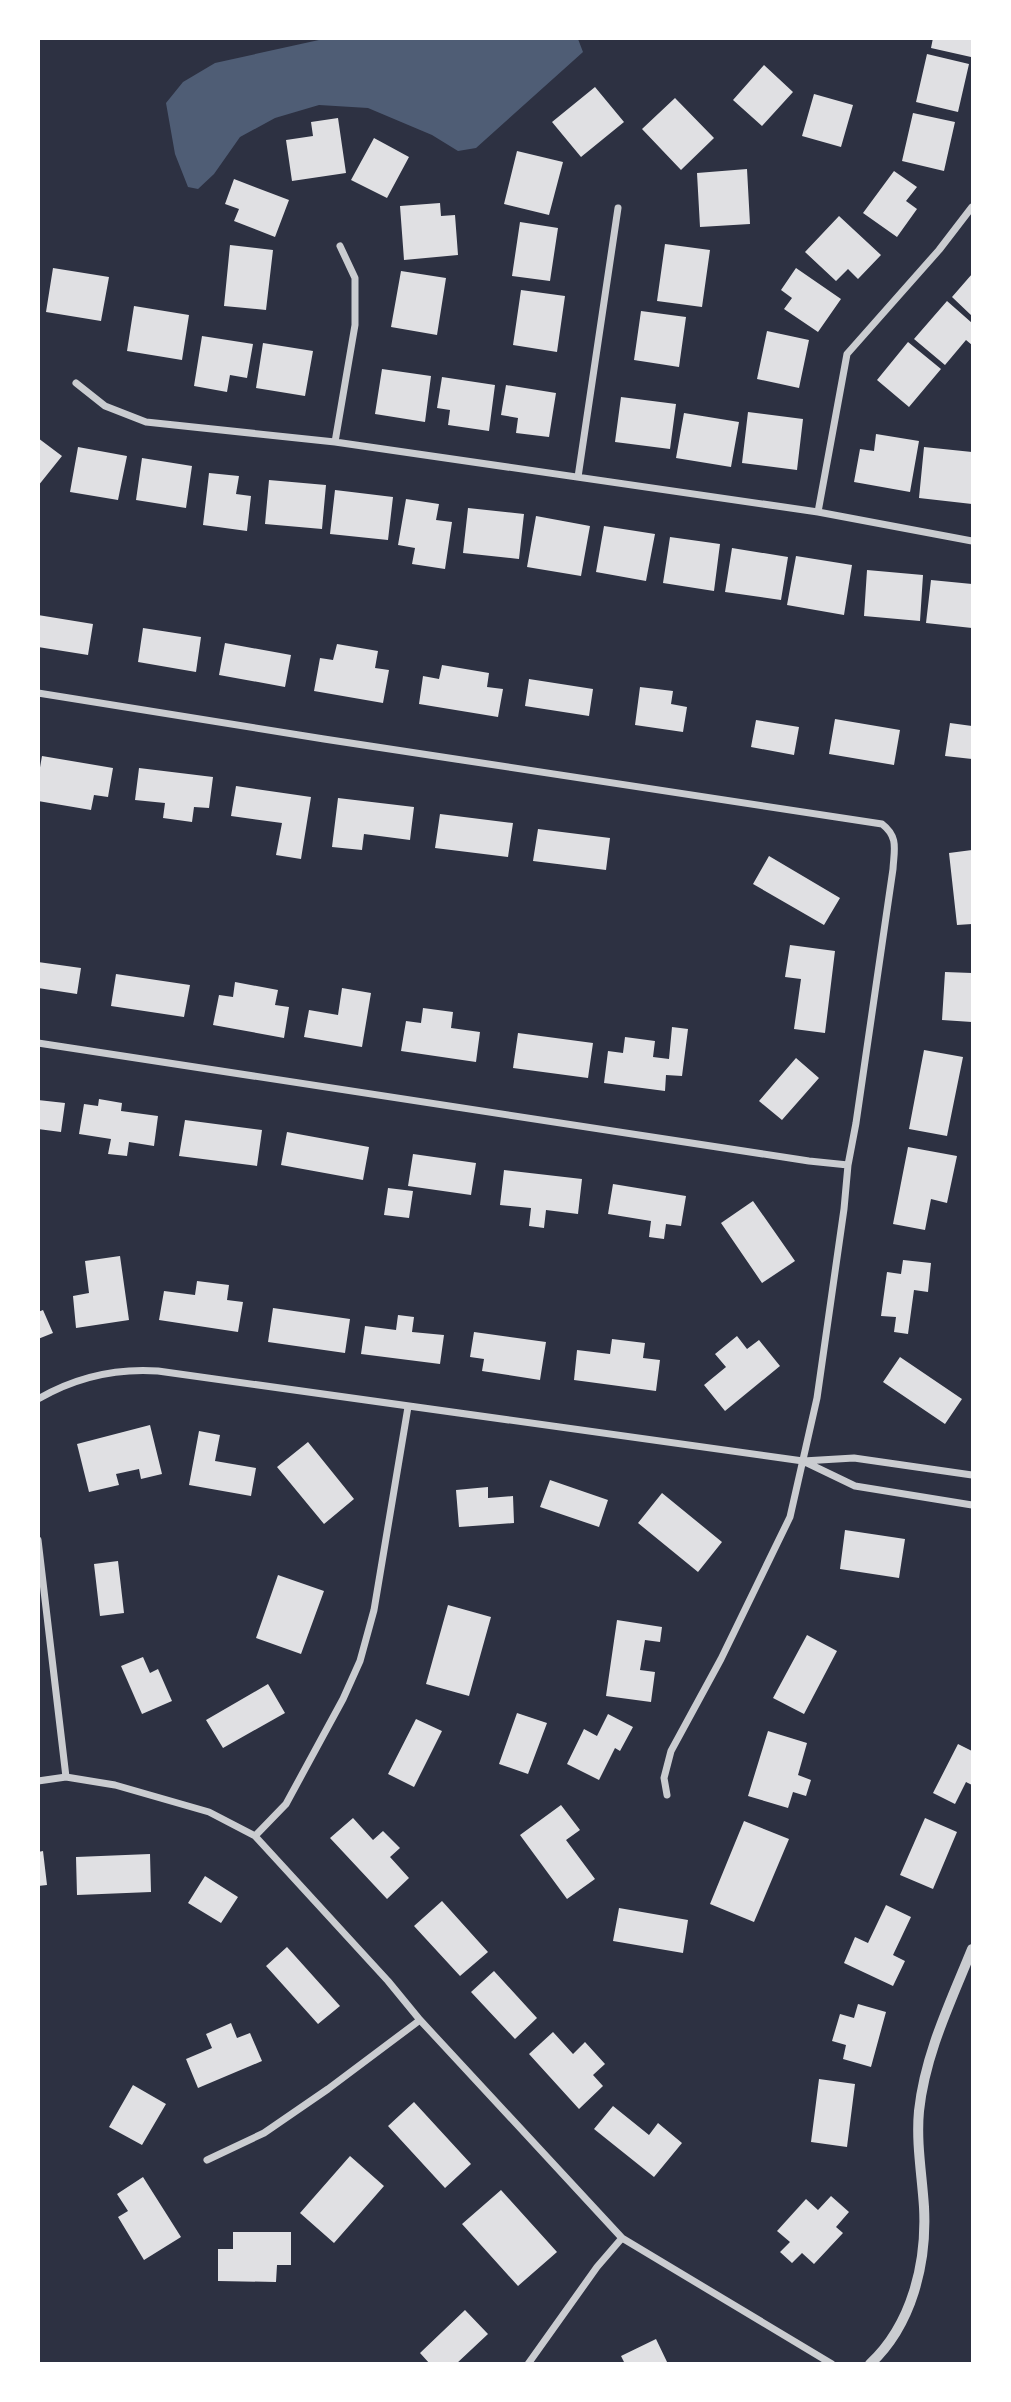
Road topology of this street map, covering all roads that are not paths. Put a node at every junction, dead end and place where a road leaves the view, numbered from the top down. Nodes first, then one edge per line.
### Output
1 (972, 207) edge
2 (618, 208) dead end
3 (340, 246) dead end
4 (76, 383) dead end
5 (335, 442) junction
6 (579, 477) junction
7 (818, 512) junction
8 (972, 541) edge
9 (38, 693) edge
10 (38, 1043) edge
11 (848, 1165) junction
12 (38, 1399) edge
13 (408, 1407) junction
14 (803, 1461) junction
15 (972, 1475) edge
16 (972, 1505) edge
17 (38, 1540) edge
18 (66, 1777) junction
19 (38, 1781) edge
20 (667, 1795) dead end
21 (255, 1836) junction
22 (972, 1949) edge
23 (420, 2021) junction
24 (207, 2160) dead end
25 (622, 2238) junction
26 (528, 2364) edge
27 (832, 2364) edge
28 (870, 2364) edge

1 - 7 street
2 - 6 street
3 - 5 street
4 - 5 street
5 - 6 street
6 - 7 street
7 - 8 street
9 - 11 street
10 - 11 street
11 - 14 street
12 - 13 street
13 - 14 street
13 - 21 street
14 - 15 street
14 - 16 street
14 - 20 street
17 - 18 street
18 - 19 street
18 - 21 street
21 - 23 street
22 - 28 street
23 - 24 street
23 - 25 street
25 - 26 street
25 - 27 street

